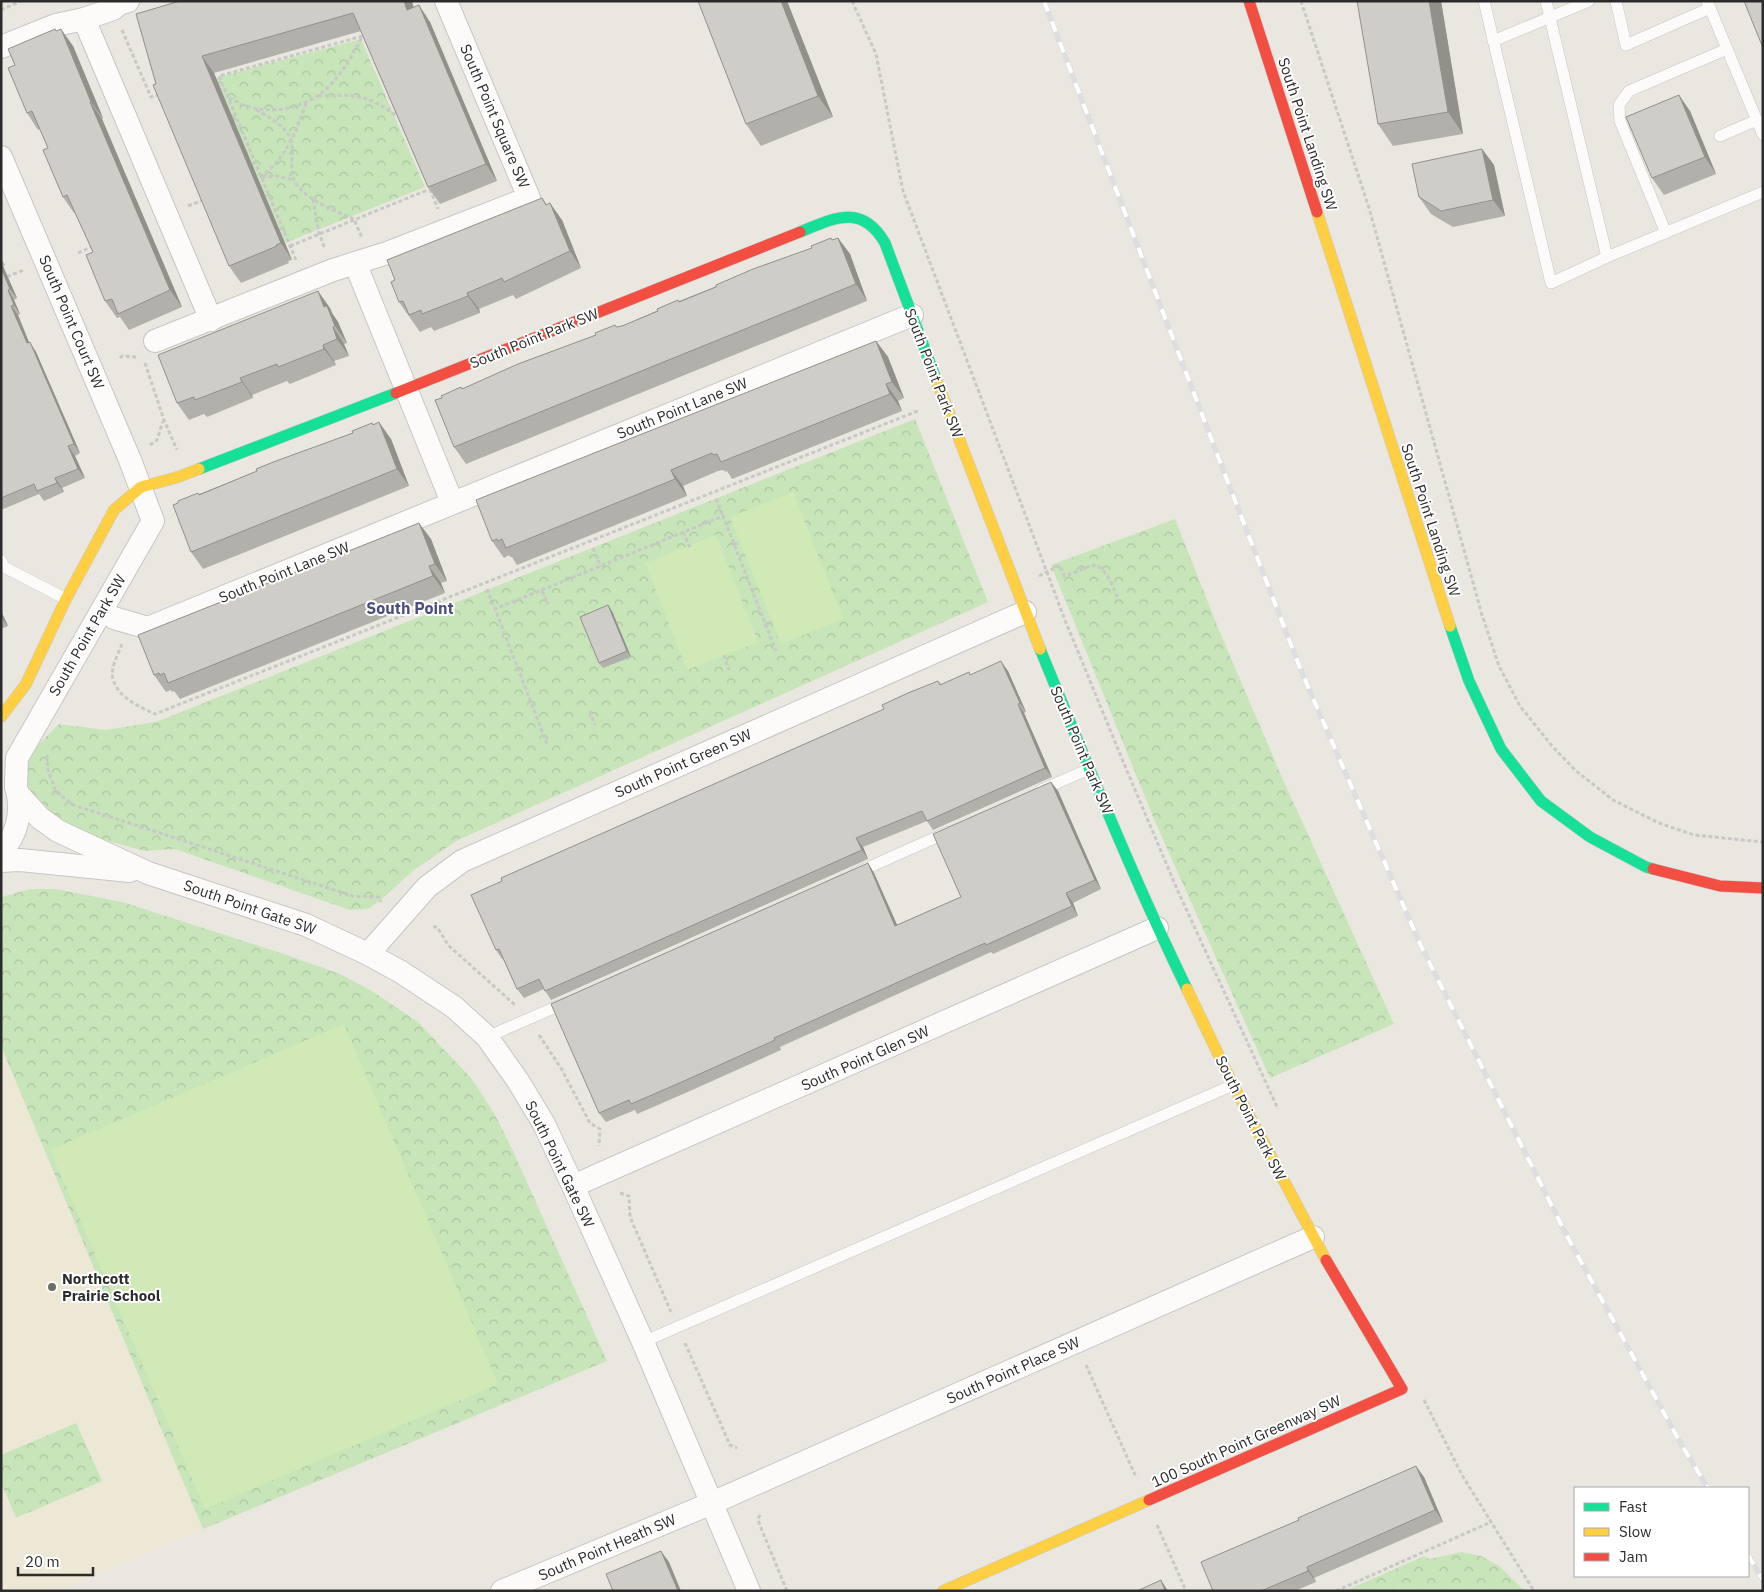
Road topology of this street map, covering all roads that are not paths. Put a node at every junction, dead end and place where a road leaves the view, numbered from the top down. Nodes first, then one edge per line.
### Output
1 (446, 1) edge
2 (1249, 1) edge
3 (1484, 1) edge
4 (1546, 1) edge
5 (1590, 1) edge
6 (1616, 1) edge
7 (1709, 4) edge
8 (121, 5) edge
9 (84, 19) junction
10 (1550, 19) junction
11 (1493, 41) junction
12 (1, 47) edge
13 (1727, 49) junction
14 (1757, 120) junction
15 (1763, 135) edge
16 (1720, 136) dead end
17 (1, 157) edge
18 (1763, 192) edge
19 (1666, 233) junction
20 (1607, 257) junction
21 (363, 261) junction
22 (912, 315) junction
23 (211, 320) junction
24 (149, 349) road end
25 (406, 389) junction
26 (141, 487) junction
27 (452, 502) junction
28 (1, 560) edge
29 (66, 599) junction
30 (1025, 612) junction
31 (122, 620) road end
32 (1, 717) edge
33 (1, 762) edge
34 (1089, 769) junction
35 (17, 789) junction
36 (1031, 795) edge
37 (959, 827) edge
38 (1, 851) edge
39 (1, 861) edge
40 (148, 873) junction
41 (842, 879) edge
42 (1763, 888) edge
43 (1157, 928) junction
44 (368, 954) junction
45 (573, 999) edge
46 (487, 1037) junction
47 (1234, 1085) junction
48 (573, 1186) junction
49 (1313, 1237) junction
50 (643, 1342) junction
51 (712, 1504) junction
52 (545, 1583) edge
53 (502, 1591) edge
54 (749, 1591) edge
55 (943, 1591) edge

1 - 21 street, South Point Square SW
2 - 42 street, South Point Landing SW
3 - 11 lane
4 - 10 lane
5 - 10 lane
6 - 7 lane
7 - 13 lane
8 - 9 street
9 - 12 street
9 - 23 street
10 - 11 lane
10 - 20 lane
11 - 20 lane
13 - 14 lane
13 - 19 lane
14 - 15 lane
14 - 16 lane
17 - 26 street, South Point Court SW
18 - 19 lane
19 - 20 lane
21 - 23 street, South Point Square SW
21 - 25 street
22 - 25 street, South Point Park SW
22 - 27 street, South Point Lane SW
22 - 30 street, South Point Park SW
23 - 24 street, South Point Square SW
25 - 26 street, South Point Park SW
25 - 27 street
26 - 29 street, South Point Park SW
26 - 35 street, South Point Park SW
27 - 31 street, South Point Lane SW
28 - 29 lane
29 - 32 street, South Point Park SW
30 - 34 street, South Point Park SW
30 - 44 street, South Point Green SW
33 - 35 street, South Point Gate SW
34 - 36 lane
34 - 43 street, South Point Park SW
35 - 38 street, South Point Park SW
35 - 40 street, South Point Gate SW
37 - 41 lane
39 - 40 street, South Point Gate SW
40 - 44 street, South Point Gate SW
43 - 47 street, South Point Park SW
43 - 48 street, South Point Glen SW
44 - 46 street, South Point Gate SW
45 - 46 lane
46 - 48 street, South Point Gate SW
47 - 49 street, South Point Park SW
47 - 50 lane
48 - 50 street, South Point Gate SW
49 - 51 street, South Point Place SW
49 - 55 street, 100 South Point Greenway SW
50 - 51 street, South Point Gate SW
51 - 52 street, South Point Heath SW
51 - 54 street, South Point Gate SW
52 - 53 street, South Point Heath SW

